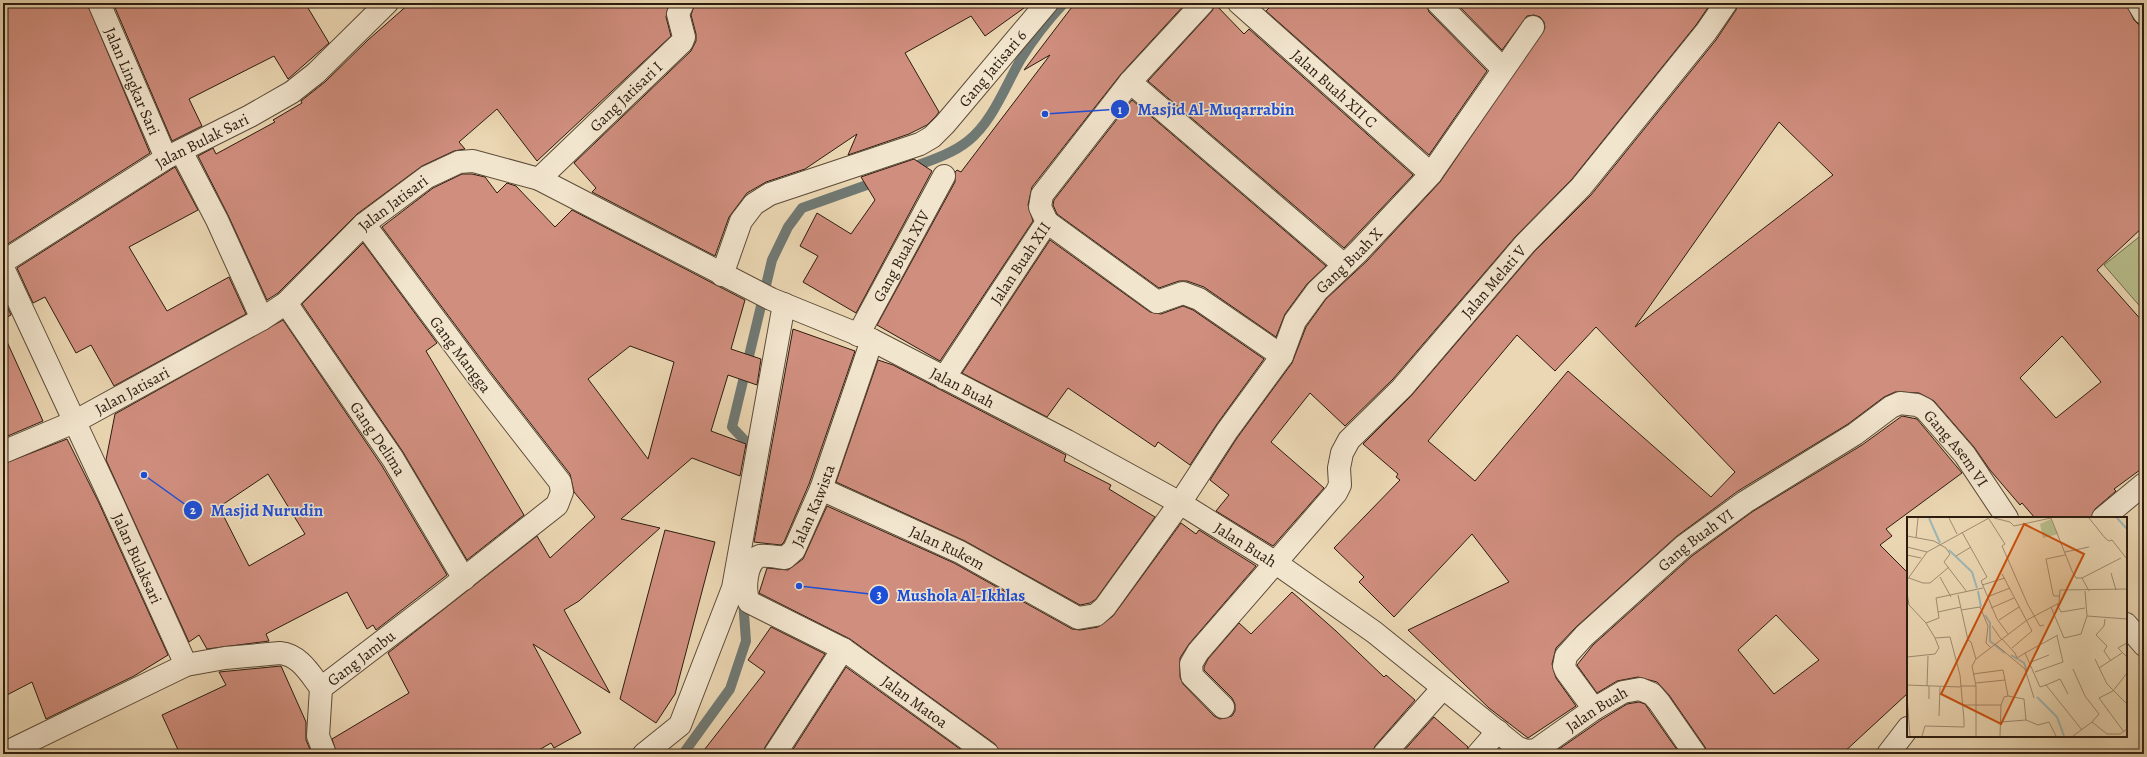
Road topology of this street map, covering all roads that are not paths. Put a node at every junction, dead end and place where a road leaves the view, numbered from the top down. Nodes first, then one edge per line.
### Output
1 (99, 3) edge
2 (387, 3) edge
3 (683, 3) edge
4 (1047, 3) edge
5 (1203, 3) edge
6 (1239, 3) edge
7 (1438, 3) edge
8 (1726, 3) edge
9 (2138, 3) edge
10 (2144, 13) edge
11 (1533, 27) dead end
12 (1503, 69) junction
13 (1130, 82) junction
14 (174, 155) junction
15 (1431, 174) junction
16 (944, 176) dead end
17 (540, 179) junction
18 (1047, 222) junction
19 (364, 224) junction
20 (3, 262) edge
21 (1343, 264) junction
22 (3, 268) edge
23 (722, 275) junction
24 (742, 285) joint
25 (778, 302) junction
26 (286, 303) junction
27 (262, 319) junction
28 (865, 337) junction
29 (1282, 356) junction
30 (944, 378) junction
31 (1891, 407) joint
32 (74, 422) junction
33 (3, 452) edge
34 (560, 482) joint
35 (2144, 484) edge
36 (821, 489) junction
37 (1180, 503) junction
38 (2006, 517) edge
39 (2104, 517) edge
40 (1276, 563) junction
41 (464, 579) junction
42 (2127, 625) edge
43 (2144, 646) edge
44 (843, 649) junction
45 (186, 665) junction
46 (321, 688) junction
47 (1442, 688) junction
48 (1223, 707) dead end
49 (1594, 709) junction
50 (1907, 729) edge
51 (1498, 731) junction
52 (12, 752) edge
53 (325, 754) edge
54 (644, 754) edge
55 (775, 754) edge
56 (988, 754) edge
57 (1384, 754) edge
58 (1478, 754) edge
59 (1695, 754) edge
60 (1888, 754) edge

1 - 14 street, Jalan Lingkar Sari
2 - 14 street, Jalan Bulak Sari
3 - 17 street, Gang Jatisari I
4 - 23 street, Gang Jatisari 6
5 - 13 street, Jalan Buah XII
6 - 15 street, Jalan Buah XII C
7 - 12 street
8 - 40 street, Jalan Melati V
9 - 10 street
11 - 12 street, Gang Buah X
12 - 15 street, Gang Buah X
13 - 18 street, Jalan Buah XII
13 - 21 street
14 - 20 street, Jalan Bulak Sari
14 - 27 street, Jalan Lingkar Sari
15 - 21 street, Gang Buah X
16 - 28 street, Gang Buah XIV
17 - 19 street, Jalan Jatisari
17 - 23 street, Jalan Jatisari
18 - 29 street
18 - 30 street, Jalan Buah XII
19 - 26 street, Jalan Jatisari
19 - 34 street, Gang Mangga
21 - 29 street, Gang Buah X
22 - 32 street, Jalan Bulaksari
23 - 24 street, Jalan Jatisari
24 - 25 street, Jalan Buah
25 - 28 street, Jalan Buah
25 - 54 street
26 - 27 street, Jalan Jatisari
26 - 41 street, Gang Delima
27 - 32 street, Jalan Jatisari
28 - 30 street, Jalan Buah
28 - 36 street, Jalan Kawista
29 - 37 street, Gang Buah X
30 - 37 street, Jalan Buah
31 - 38 street, Gang Asem VI
31 - 49 street, Gang Buah VI
32 - 33 street, Jalan Jatisari
32 - 45 street, Jalan Bulaksari
34 - 41 street, Gang Jambu
35 - 39 street
36 - 37 street, Jalan Rukem
36 - 44 street, Jalan Kawista
37 - 40 street, Jalan Buah
40 - 47 street, Jalan Buah
40 - 48 street, Jalan Melati V
41 - 46 street, Gang Jambu
42 - 43 street
44 - 55 street
44 - 56 street, Jalan Matoa
45 - 46 street, Gang Jambu
45 - 52 street
46 - 53 street
47 - 51 street, Jalan Buah
47 - 57 street
49 - 51 street, Jalan Buah
49 - 59 street, Jalan Buah
50 - 60 street
51 - 58 street

